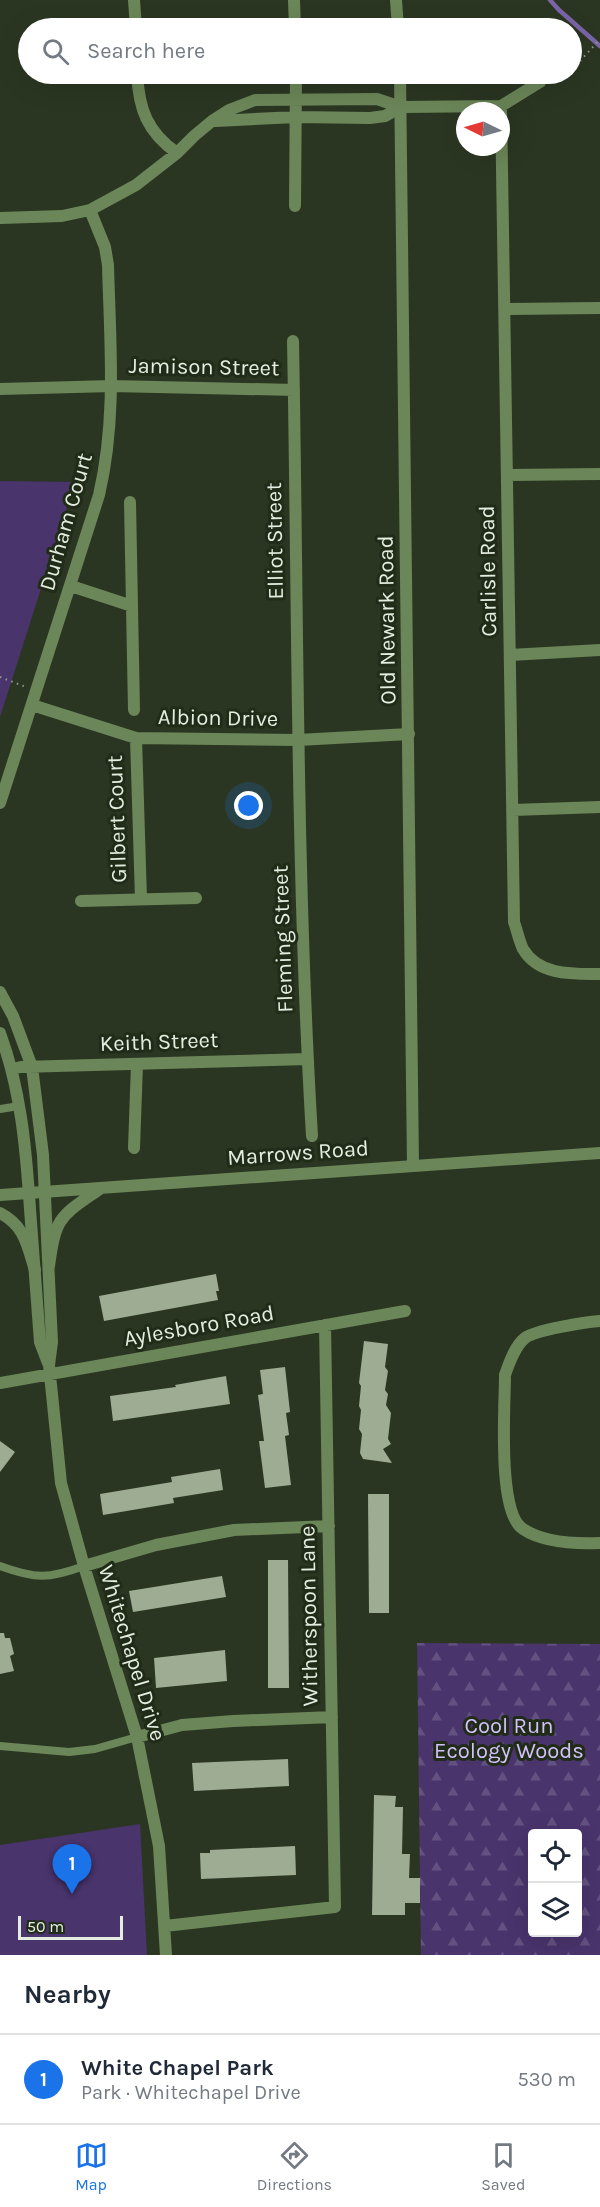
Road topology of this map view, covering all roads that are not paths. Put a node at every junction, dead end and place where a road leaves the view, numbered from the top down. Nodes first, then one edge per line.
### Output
1 (134, 0) edge
2 (294, 0) edge
3 (396, 0) edge
4 (135, 18) edge
5 (295, 18) edge
6 (397, 18) edge
7 (138, 84) edge
8 (296, 84) edge
9 (401, 84) edge
10 (537, 84) edge
11 (296, 100) junction
12 (508, 102) edge
13 (456, 106) edge
14 (402, 107) junction
15 (296, 117) junction
16 (212, 121) junction
17 (177, 153) junction
18 (502, 156) edge
19 (295, 206) dead end
20 (90, 210) junction
21 (0, 218) edge
22 (600, 308) edge
23 (505, 309) junction
24 (293, 340) dead end
25 (112, 386) junction
26 (0, 389) edge
27 (294, 390) junction
28 (600, 474) edge
29 (507, 475) junction
30 (130, 502) dead end
31 (71, 586) junction
32 (132, 606) junction
33 (600, 650) edge
34 (510, 655) junction
35 (32, 705) junction
36 (134, 710) dead end
37 (409, 734) junction
38 (136, 738) junction
39 (298, 740) junction
40 (0, 803) edge
41 (600, 807) edge
42 (513, 810) junction
43 (196, 898) dead end
44 (141, 899) junction
45 (81, 901) dead end
46 (600, 974) edge
47 (0, 992) edge
48 (0, 1033) edge
49 (308, 1059) junction
50 (137, 1064) junction
51 (32, 1067) junction
52 (12, 1069) junction
53 (20, 1106) junction
54 (0, 1109) edge
55 (312, 1136) dead end
56 (134, 1148) dead end
57 (600, 1153) edge
58 (413, 1165) junction
59 (101, 1188) junction
60 (45, 1192) junction
61 (29, 1193) junction
62 (0, 1195) edge
63 (0, 1213) edge
64 (49, 1266) junction
65 (35, 1270) junction
66 (405, 1311) dead end
67 (600, 1321) edge
68 (325, 1325) junction
69 (49, 1370) junction
70 (0, 1383) edge
71 (329, 1526) junction
72 (600, 1543) edge
73 (0, 1566) edge
74 (84, 1566) junction
75 (332, 1717) junction
76 (137, 1737) junction
77 (0, 1746) edge
78 (165, 1926) junction
79 (166, 1955) edge

1 - 4 street
2 - 5 street
3 - 6 street
7 - 17 street
8 - 11 street
9 - 14 street, Old Newark Road
10 - 12 street
11 - 14 street
11 - 15 street
11 - 16 street
13 - 14 street
14 - 15 street
14 - 37 street, Old Newark Road
15 - 16 street
15 - 19 street
16 - 17 street
17 - 20 street
18 - 23 street, Carlisle Road
20 - 21 street
20 - 25 street, Durham Court
22 - 23 street
23 - 29 street, Carlisle Road
24 - 27 street, Elliot Street
25 - 26 street, Jamison Street
25 - 27 street, Jamison Street
25 - 31 street, Durham Court
27 - 39 street, Elliot Street
28 - 29 street
29 - 34 street, Carlisle Road
30 - 32 street
31 - 32 street
31 - 35 street, Durham Court
32 - 36 street
33 - 34 street
34 - 42 street, Carlisle Road
35 - 38 street, Albion Drive
35 - 40 street, Durham Court
37 - 39 street, Albion Drive
37 - 58 street, Old Newark Road
38 - 39 street, Albion Drive
38 - 44 street, Gilbert Court
39 - 49 street, Fleming Street
41 - 42 street
42 - 46 street, Carlisle Road
43 - 44 street, Gilbert Court
44 - 45 street, Gilbert Court
47 - 51 street, Whitechapel Drive
48 - 52 street, Whitechapel Drive
49 - 50 street, Keith Street
49 - 55 street, Fleming Street
50 - 51 street, Keith Street
50 - 56 street
51 - 52 street, Keith Street
51 - 60 street, Whitechapel Drive
52 - 53 street, Whitechapel Drive
53 - 54 lane
53 - 61 street, Whitechapel Drive
57 - 58 street, Marrows Road
58 - 59 street, Marrows Road
59 - 60 street, Marrows Road
59 - 64 street
60 - 61 street, Marrows Road
60 - 64 street, Whitechapel Drive
61 - 62 street, Marrows Road
61 - 65 street, Whitechapel Drive
63 - 65 street
64 - 69 street, Whitechapel Drive
65 - 69 street, Whitechapel Drive
66 - 68 street, Aylesboro Road
67 - 72 street
68 - 69 street, Aylesboro Road
68 - 71 street, Witherspoon Lane
69 - 70 street, Aylesboro Road
69 - 74 street, Whitechapel Drive
71 - 74 street
71 - 75 street, Witherspoon Lane
73 - 74 lane
74 - 76 street, Whitechapel Drive
75 - 76 street
75 - 78 street, Witherspoon Lane
76 - 77 lane
76 - 78 street, Whitechapel Drive
78 - 79 street, Whitechapel Drive

